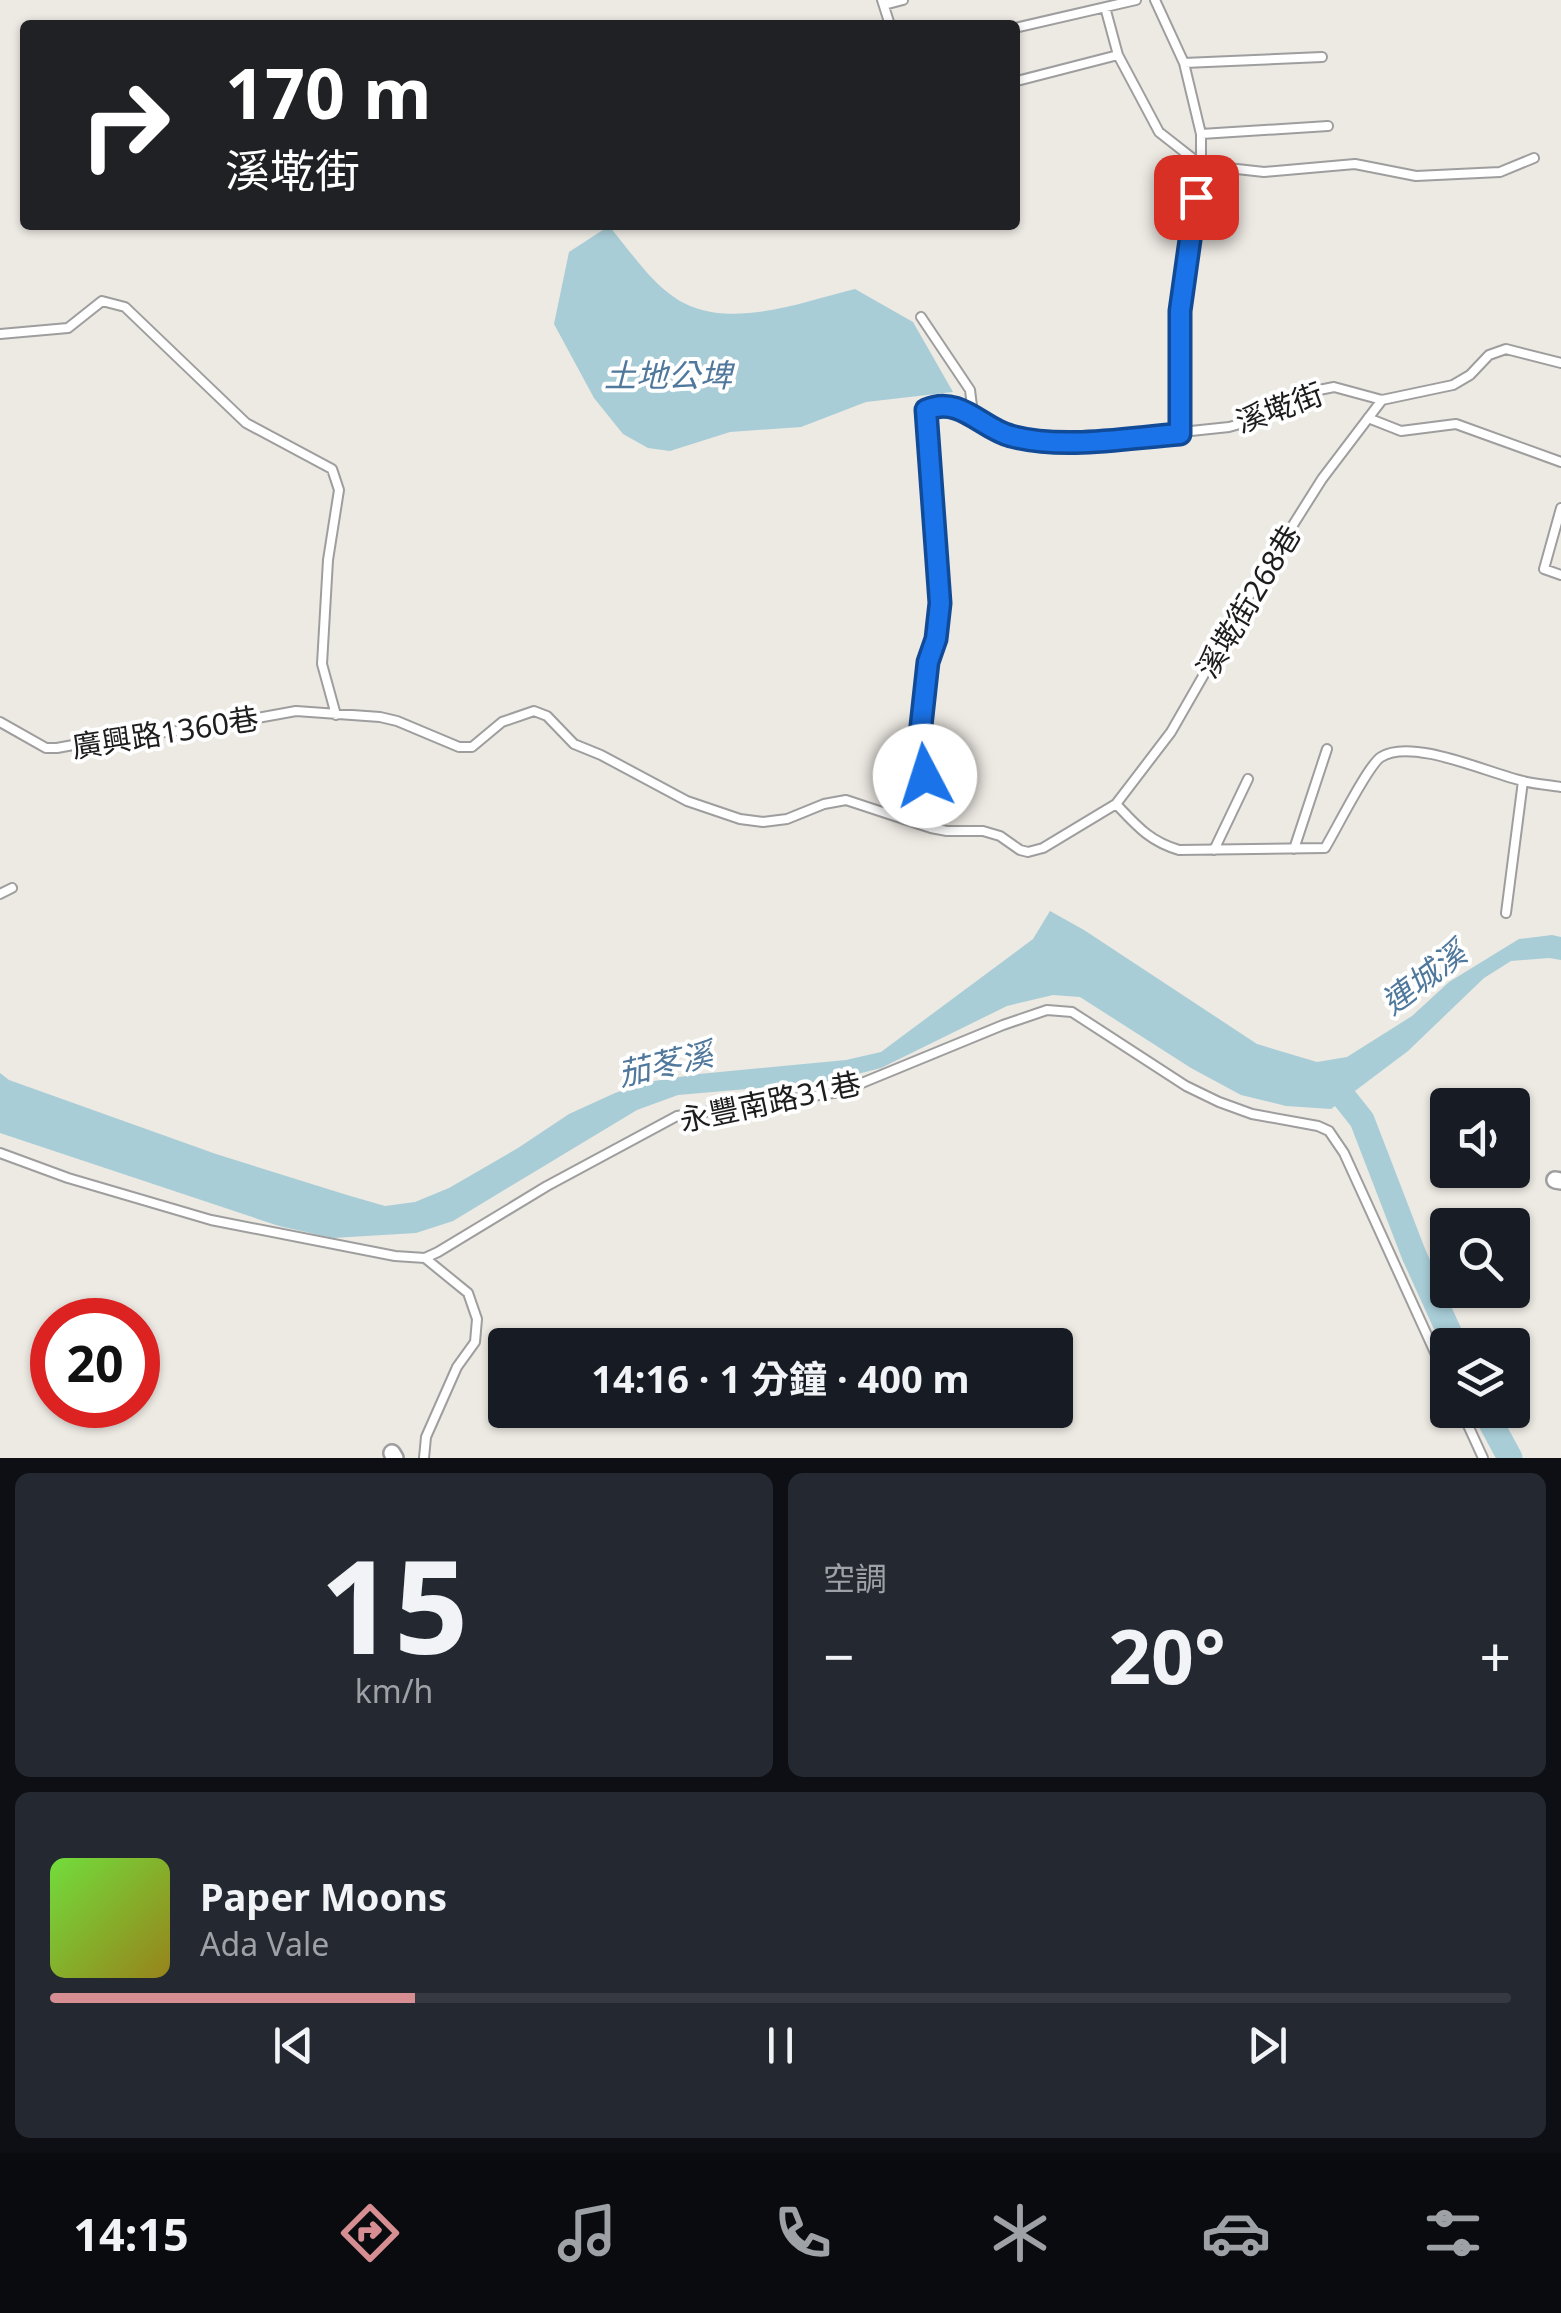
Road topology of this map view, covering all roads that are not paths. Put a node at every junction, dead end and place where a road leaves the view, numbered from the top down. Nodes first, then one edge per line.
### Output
1 (903, 0) edge
2 (1136, 0) edge
3 (1155, 0) edge
4 (883, 2) edge
5 (1105, 7) junction
6 (1020, 27) edge
7 (1118, 55) junction
8 (1322, 58) dead end
9 (1184, 63) junction
10 (1020, 80) edge
11 (1328, 126) dead end
12 (1201, 134) junction
13 (1534, 158) dead end
14 (1201, 166) junction
15 (921, 318) dead end
16 (0, 334) edge
17 (1561, 362) edge
18 (1382, 400) junction
19 (972, 414) junction
20 (1368, 418) junction
21 (1180, 434) junction
22 (1561, 462) edge
23 (1561, 508) edge
24 (1561, 576) edge
25 (336, 716) junction
26 (0, 722) edge
27 (1327, 749) dead end
28 (1248, 780) dead end
29 (1523, 782) junction
30 (1561, 787) edge
31 (1116, 804) junction
32 (916, 823) junction
33 (1294, 848) junction
34 (1214, 850) junction
35 (12, 888) dead end
36 (0, 894) edge
37 (1506, 913) dead end
38 (0, 1153) edge
39 (425, 1258) junction
40 (1430, 1342) edge
41 (1469, 1428) edge
42 (424, 1458) edge
43 (1483, 1458) edge

1 - 4 lane
2 - 5 lane
3 - 9 lane
5 - 6 lane
5 - 7 lane
7 - 10 lane
7 - 14 lane
8 - 9 lane
9 - 12 lane
11 - 12 lane
12 - 14 lane
13 - 14 lane
14 - 21 lane
15 - 19 lane
16 - 25 lane
17 - 18 lane, 溪墘街
18 - 20 lane, 溪墘街268巷
18 - 21 lane, 溪墘街
19 - 21 lane, 溪墘街
19 - 32 lane, 溪墘街
20 - 22 lane
20 - 31 lane, 溪墘街268巷
23 - 24 lane
25 - 26 lane, 廣興路1360巷
25 - 32 lane
27 - 33 lane
28 - 34 lane
29 - 30 lane
29 - 33 lane
29 - 37 lane
31 - 32 lane
31 - 34 lane
33 - 34 lane
35 - 36 lane
38 - 39 lane
39 - 40 lane, 永豐南路31巷
39 - 42 lane
41 - 43 lane

